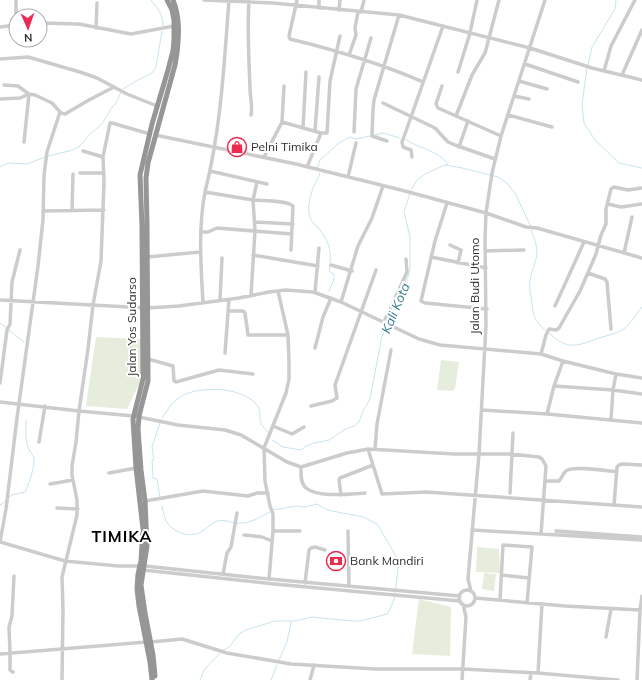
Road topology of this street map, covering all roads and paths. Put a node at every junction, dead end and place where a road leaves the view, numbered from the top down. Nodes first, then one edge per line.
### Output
1 (167, 0) edge
2 (175, 0) edge
3 (204, 0) edge
4 (229, 0) edge
5 (297, 0) edge
6 (319, 0) edge
7 (340, 0) edge
8 (364, 0) edge
9 (477, 0) edge
10 (499, 0) edge
11 (545, 0) edge
12 (635, 0) edge
13 (249, 1) edge
14 (273, 2) edge
15 (97, 3) dead end
16 (297, 6) junction
17 (319, 8) junction
18 (339, 10) junction
19 (359, 12) junction
20 (399, 15) junction
21 (48, 23) edge
22 (174, 26) junction
23 (442, 26) junction
24 (96, 28) junction
25 (642, 30) edge
26 (470, 32) junction
27 (340, 36) dead end
28 (371, 38) dead end
29 (489, 38) junction
30 (177, 41) junction
31 (530, 48) junction
32 (336, 51) junction
33 (349, 55) junction
34 (0, 59) edge
35 (365, 59) junction
36 (525, 64) junction
37 (385, 66) junction
38 (604, 71) junction
39 (306, 72) dead end
40 (458, 72) dead end
41 (622, 75) junction
42 (318, 77) dead end
43 (642, 80) edge
44 (519, 81) junction
45 (423, 82) junction
46 (578, 82) dead end
47 (4, 85) dead end
48 (284, 86) dead end
49 (442, 86) dead end
50 (114, 87) junction
51 (547, 89) dead end
52 (29, 94) junction
53 (514, 96) junction
54 (0, 99) edge
55 (529, 99) dead end
56 (383, 103) dead end
57 (158, 106) junction
58 (60, 112) junction
59 (508, 114) junction
60 (251, 115) dead end
61 (456, 116) junction
62 (411, 117) junction
63 (468, 121) junction
64 (282, 122) junction
65 (552, 127) dead end
66 (303, 128) junction
67 (315, 132) junction
68 (354, 132) dead end
69 (320, 133) junction
70 (153, 134) junction
71 (501, 136) junction
72 (387, 141) dead end
73 (24, 142) dead end
74 (356, 143) dead end
75 (215, 147) junction
76 (459, 147) junction
77 (83, 151) dead end
78 (412, 156) dead end
79 (103, 157) junction
80 (264, 157) junction
81 (496, 159) junction
82 (307, 167) junction
83 (210, 171) junction
84 (80, 173) dead end
85 (104, 173) junction
86 (73, 174) dead end
87 (348, 177) junction
88 (257, 182) junction
89 (267, 184) dead end
90 (383, 186) junction
91 (642, 188) edge
92 (143, 192) junction
93 (205, 192) junction
94 (254, 200) junction
95 (447, 203) junction
96 (608, 204) junction
97 (642, 204) edge
98 (72, 210) junction
99 (104, 210) junction
100 (43, 211) junction
101 (486, 214) junction
102 (632, 217) dead end
103 (254, 222) junction
104 (293, 224) junction
105 (255, 231) junction
106 (201, 232) junction
107 (292, 234) junction
108 (584, 242) junction
109 (450, 245) dead end
110 (598, 246) junction
111 (319, 248) dead end
112 (20, 250) dead end
113 (291, 250) dead end
114 (524, 250) dead end
115 (485, 251) junction
116 (200, 252) junction
117 (624, 253) junction
118 (253, 255) junction
119 (147, 257) junction
120 (222, 258) dead end
121 (406, 258) dead end
122 (431, 258) junction
123 (642, 258) edge
124 (458, 263) junction
125 (331, 265) dead end
126 (318, 266) junction
127 (486, 268) junction
128 (352, 270) junction
129 (376, 270) dead end
130 (588, 273) junction
131 (278, 291) junction
132 (315, 292) junction
133 (251, 295) junction
134 (331, 298) junction
135 (229, 299) junction
136 (0, 300) edge
137 (12, 300) junction
138 (220, 300) junction
139 (33, 301) junction
140 (203, 302) junction
141 (341, 302) junction
142 (93, 305) junction
143 (555, 306) dead end
144 (145, 308) junction
145 (487, 309) junction
146 (228, 311) junction
147 (362, 311) junction
148 (385, 322) junction
149 (611, 329) dead end
150 (288, 335) junction
151 (315, 348) dead end
152 (485, 348) junction
153 (391, 350) dead end
154 (225, 353) dead end
155 (541, 354) junction
156 (148, 359) junction
157 (563, 361) junction
158 (253, 374) dead end
159 (616, 374) junction
160 (642, 378) edge
161 (0, 383) edge
162 (554, 386) junction
163 (613, 390) junction
164 (642, 394) edge
165 (0, 402) edge
166 (20, 403) junction
167 (44, 406) junction
168 (311, 406) dead end
169 (482, 410) junction
170 (79, 411) junction
171 (547, 414) junction
172 (136, 416) junction
173 (611, 420) junction
174 (642, 423) edge
175 (273, 426) junction
176 (304, 427) dead end
177 (513, 433) dead end
178 (39, 442) dead end
179 (264, 448) junction
180 (368, 449) junction
181 (375, 449) junction
182 (479, 454) junction
183 (511, 454) junction
184 (373, 465) junction
185 (642, 465) edge
186 (301, 467) junction
187 (136, 468) junction
188 (616, 472) junction
189 (110, 473) dead end
190 (73, 480) junction
191 (545, 481) junction
192 (50, 484) dead end
193 (268, 493) junction
194 (365, 493) dead end
195 (510, 493) dead end
196 (341, 495) junction
197 (475, 495) junction
198 (542, 500) junction
199 (146, 501) junction
200 (614, 505) junction
201 (642, 507) edge
202 (58, 508) dead end
203 (78, 509) junction
204 (236, 513) dead end
205 (472, 530) junction
206 (273, 531) junction
207 (300, 531) dead end
208 (348, 531) dead end
209 (556, 532) dead end
210 (541, 534) junction
211 (244, 535) dead end
212 (642, 537) edge
213 (642, 540) edge
214 (272, 541) junction
215 (0, 542) edge
216 (325, 550) dead end
217 (65, 561) junction
218 (141, 567) junction
219 (223, 574) junction
220 (14, 576) dead end
221 (502, 576) junction
222 (529, 578) junction
223 (269, 579) junction
224 (468, 580) junction
225 (305, 584) junction
226 (349, 586) junction
227 (464, 591) junction
228 (471, 591) junction
229 (460, 596) junction
230 (642, 596) edge
231 (475, 598) junction
232 (500, 600) junction
233 (461, 603) junction
234 (527, 603) junction
235 (542, 604) junction
236 (470, 605) junction
237 (611, 609) junction
238 (640, 610) junction
239 (641, 616) edge
240 (466, 617) junction
241 (606, 637) dead end
242 (149, 642) junction
243 (63, 648) junction
244 (10, 652) junction
245 (0, 654) edge
246 (314, 666) junction
247 (463, 669) junction
248 (13, 672) dead end
249 (531, 673) junction
250 (538, 673) junction
251 (62, 680) edge
252 (152, 680) edge
253 (155, 680) edge
254 (310, 680) edge
255 (462, 680) edge
256 (530, 680) edge
257 (618, 680) edge
258 (636, 680) edge

1 - 22 highway, Jalan Yos Sudarso
2 - 30 highway, Jalan Yos Sudarso
3 - 4 street
4 - 13 street
4 - 75 street
5 - 16 street
6 - 17 street
7 - 18 street
8 - 19 street
9 - 26 street
10 - 29 street
11 - 31 street, Jalan Budi Utomo
12 - 38 street
13 - 14 street
13 - 60 street
14 - 16 street
15 - 24 street
16 - 17 street
16 - 32 street
17 - 18 street
18 - 19 street
19 - 20 street
19 - 33 street
20 - 23 street
20 - 37 street
21 - 24 street
22 - 24 street
22 - 30 highway, Jalan Yos Sudarso
23 - 26 street
23 - 45 street
25 - 41 street
26 - 29 street
26 - 40 street
27 - 32 street
28 - 35 street
29 - 31 street
29 - 61 street
30 - 57 highway, Jalan Yos Sudarso
30 - 70 highway, Jalan Yos Sudarso
31 - 36 street, Jalan Budi Utomo
31 - 38 street
32 - 33 street
32 - 69 street
33 - 35 street
34 - 50 street
35 - 37 street
35 - 68 street
36 - 44 street, Jalan Budi Utomo
36 - 46 street
37 - 45 street
37 - 72 street
38 - 41 street
39 - 66 street
41 - 43 street
42 - 67 street
44 - 51 street
44 - 53 street, Jalan Budi Utomo
45 - 62 street
47 - 52 street
48 - 64 street
49 - 61 street
50 - 57 street
50 - 58 street
52 - 54 street
52 - 58 street
52 - 73 street
53 - 55 street
53 - 59 street, Jalan Budi Utomo
56 - 62 street
57 - 70 highway, Jalan Yos Sudarso
58 - 100 street
59 - 65 street
59 - 71 street, Jalan Budi Utomo
61 - 63 street
62 - 76 street
62 - 78 street
63 - 71 street
63 - 76 street
64 - 66 street
64 - 80 street
66 - 67 street
67 - 69 street
69 - 82 street
70 - 75 street
70 - 79 street
70 - 92 highway, Jalan Yos Sudarso
71 - 81 street, Jalan Budi Utomo
74 - 87 street
75 - 80 street
75 - 83 street
76 - 81 street
77 - 79 street
79 - 85 street
80 - 82 street
81 - 101 street, Jalan Budi Utomo
82 - 87 street
83 - 88 street
83 - 93 street
84 - 85 street
85 - 99 street
86 - 98 street
87 - 90 street
88 - 89 street
88 - 94 street
90 - 95 street
90 - 128 street
91 - 96 street
92 - 119 highway, Jalan Yos Sudarso
92 - 144 highway, Jalan Yos Sudarso
93 - 94 street
93 - 106 street
94 - 103 street
94 - 104 street
95 - 101 street
95 - 122 street
96 - 97 street
96 - 110 street
98 - 99 street
98 - 100 street
99 - 142 street
100 - 139 street
101 - 108 street
101 - 115 street, Jalan Budi Utomo
102 - 117 street
103 - 104 street
103 - 105 street
104 - 107 street
105 - 106 street
105 - 107 street
105 - 118 street
106 - 116 street
107 - 113 street
108 - 110 street
108 - 143 street
109 - 124 street
110 - 117 street
110 - 130 street
111 - 126 street
112 - 137 street
114 - 115 street
115 - 127 street, Jalan Budi Utomo
116 - 119 street
116 - 140 street
117 - 123 street
118 - 126 street
118 - 133 street
119 - 144 highway, Jalan Yos Sudarso
120 - 138 street
121 - 148 street
122 - 124 street
122 - 145 street
124 - 127 street
125 - 128 street
126 - 132 street
127 - 145 street, Jalan Budi Utomo
128 - 141 street
129 - 147 street
130 - 149 street
130 - 155 street
131 - 132 street
131 - 133 street
131 - 150 street
132 - 134 street
133 - 135 street
134 - 141 street
134 - 151 street
135 - 138 street
135 - 146 street
136 - 137 street
137 - 139 street
137 - 161 street
138 - 140 street
139 - 142 street
139 - 166 street
140 - 144 street
141 - 147 street
142 - 144 street
142 - 170 street
144 - 156 highway, Jalan Yos Sudarso
144 - 172 highway, Jalan Yos Sudarso
145 - 152 street, Jalan Budi Utomo
146 - 150 street
146 - 154 street
147 - 148 street
147 - 168 street
148 - 152 street
150 - 175 street
152 - 155 street
152 - 169 street, Jalan Budi Utomo
153 - 181 street
155 - 157 street
156 - 158 street
156 - 172 highway, Jalan Yos Sudarso
157 - 159 street
157 - 162 street
159 - 160 street
159 - 163 street
162 - 163 street
162 - 171 street
163 - 164 street
163 - 173 street
165 - 166 street
166 - 167 street
166 - 215 street
167 - 170 street
167 - 178 street
169 - 171 street
169 - 182 street, Jalan Budi Utomo
170 - 172 street
170 - 190 street
171 - 173 street
172 - 179 street
172 - 187 highway, Jalan Yos Sudarso
172 - 199 highway, Jalan Yos Sudarso
173 - 174 street
175 - 176 street
175 - 179 street
177 - 183 street
179 - 186 street
179 - 193 street
180 - 181 street
180 - 184 street
180 - 186 street
181 - 182 street
182 - 183 street
182 - 197 street, Jalan Budi Utomo
183 - 191 street
183 - 195 street
184 - 196 street
184 - 197 street
185 - 188 street
186 - 196 street
187 - 189 street
187 - 218 highway, Jalan Yos Sudarso
188 - 191 street
188 - 200 street
190 - 192 street
190 - 203 street
191 - 198 street
193 - 199 street
193 - 206 street
194 - 196 street
197 - 198 street
197 - 205 street, Jalan Budi Utomo
198 - 200 street
198 - 210 street
199 - 218 highway, Jalan Yos Sudarso
200 - 201 street
202 - 203 street
203 - 217 street
204 - 219 street
205 - 210 street
205 - 224 street, Jalan Budi Utomo
206 - 207 street
206 - 214 street
208 - 226 street
209 - 212 street
210 - 213 street
211 - 214 street
214 - 223 street
215 - 217 street
216 - 225 street
217 - 218 street
217 - 243 street
218 - 219 street
218 - 225 street
218 - 242 highway, Jalan Yos Sudarso
219 - 223 street
220 - 244 street
221 - 222 street
221 - 222 street
221 - 232 street
222 - 234 street
223 - 225 street
224 - 227 street, Jalan Budi Utomo
224 - 228 street, Jalan Budi Utomo
225 - 226 street
225 - 233 street
226 - 229 street
227 - 228 street
227 - 229 street
228 - 231 street
229 - 233 street
230 - 238 street
231 - 232 street
231 - 236 street
232 - 234 street
233 - 236 street
233 - 240 street
234 - 235 street
235 - 237 street
235 - 250 street
236 - 240 street
237 - 238 street
237 - 241 street
238 - 239 street
239 - 258 street
240 - 247 street
242 - 243 street
242 - 246 street
242 - 252 highway, Jalan Yos Sudarso
242 - 253 highway, Jalan Yos Sudarso
243 - 244 street
243 - 251 street
244 - 245 street
244 - 248 street
246 - 247 street
246 - 254 street
247 - 249 street
247 - 255 street
249 - 250 street
249 - 256 street
250 - 257 street

